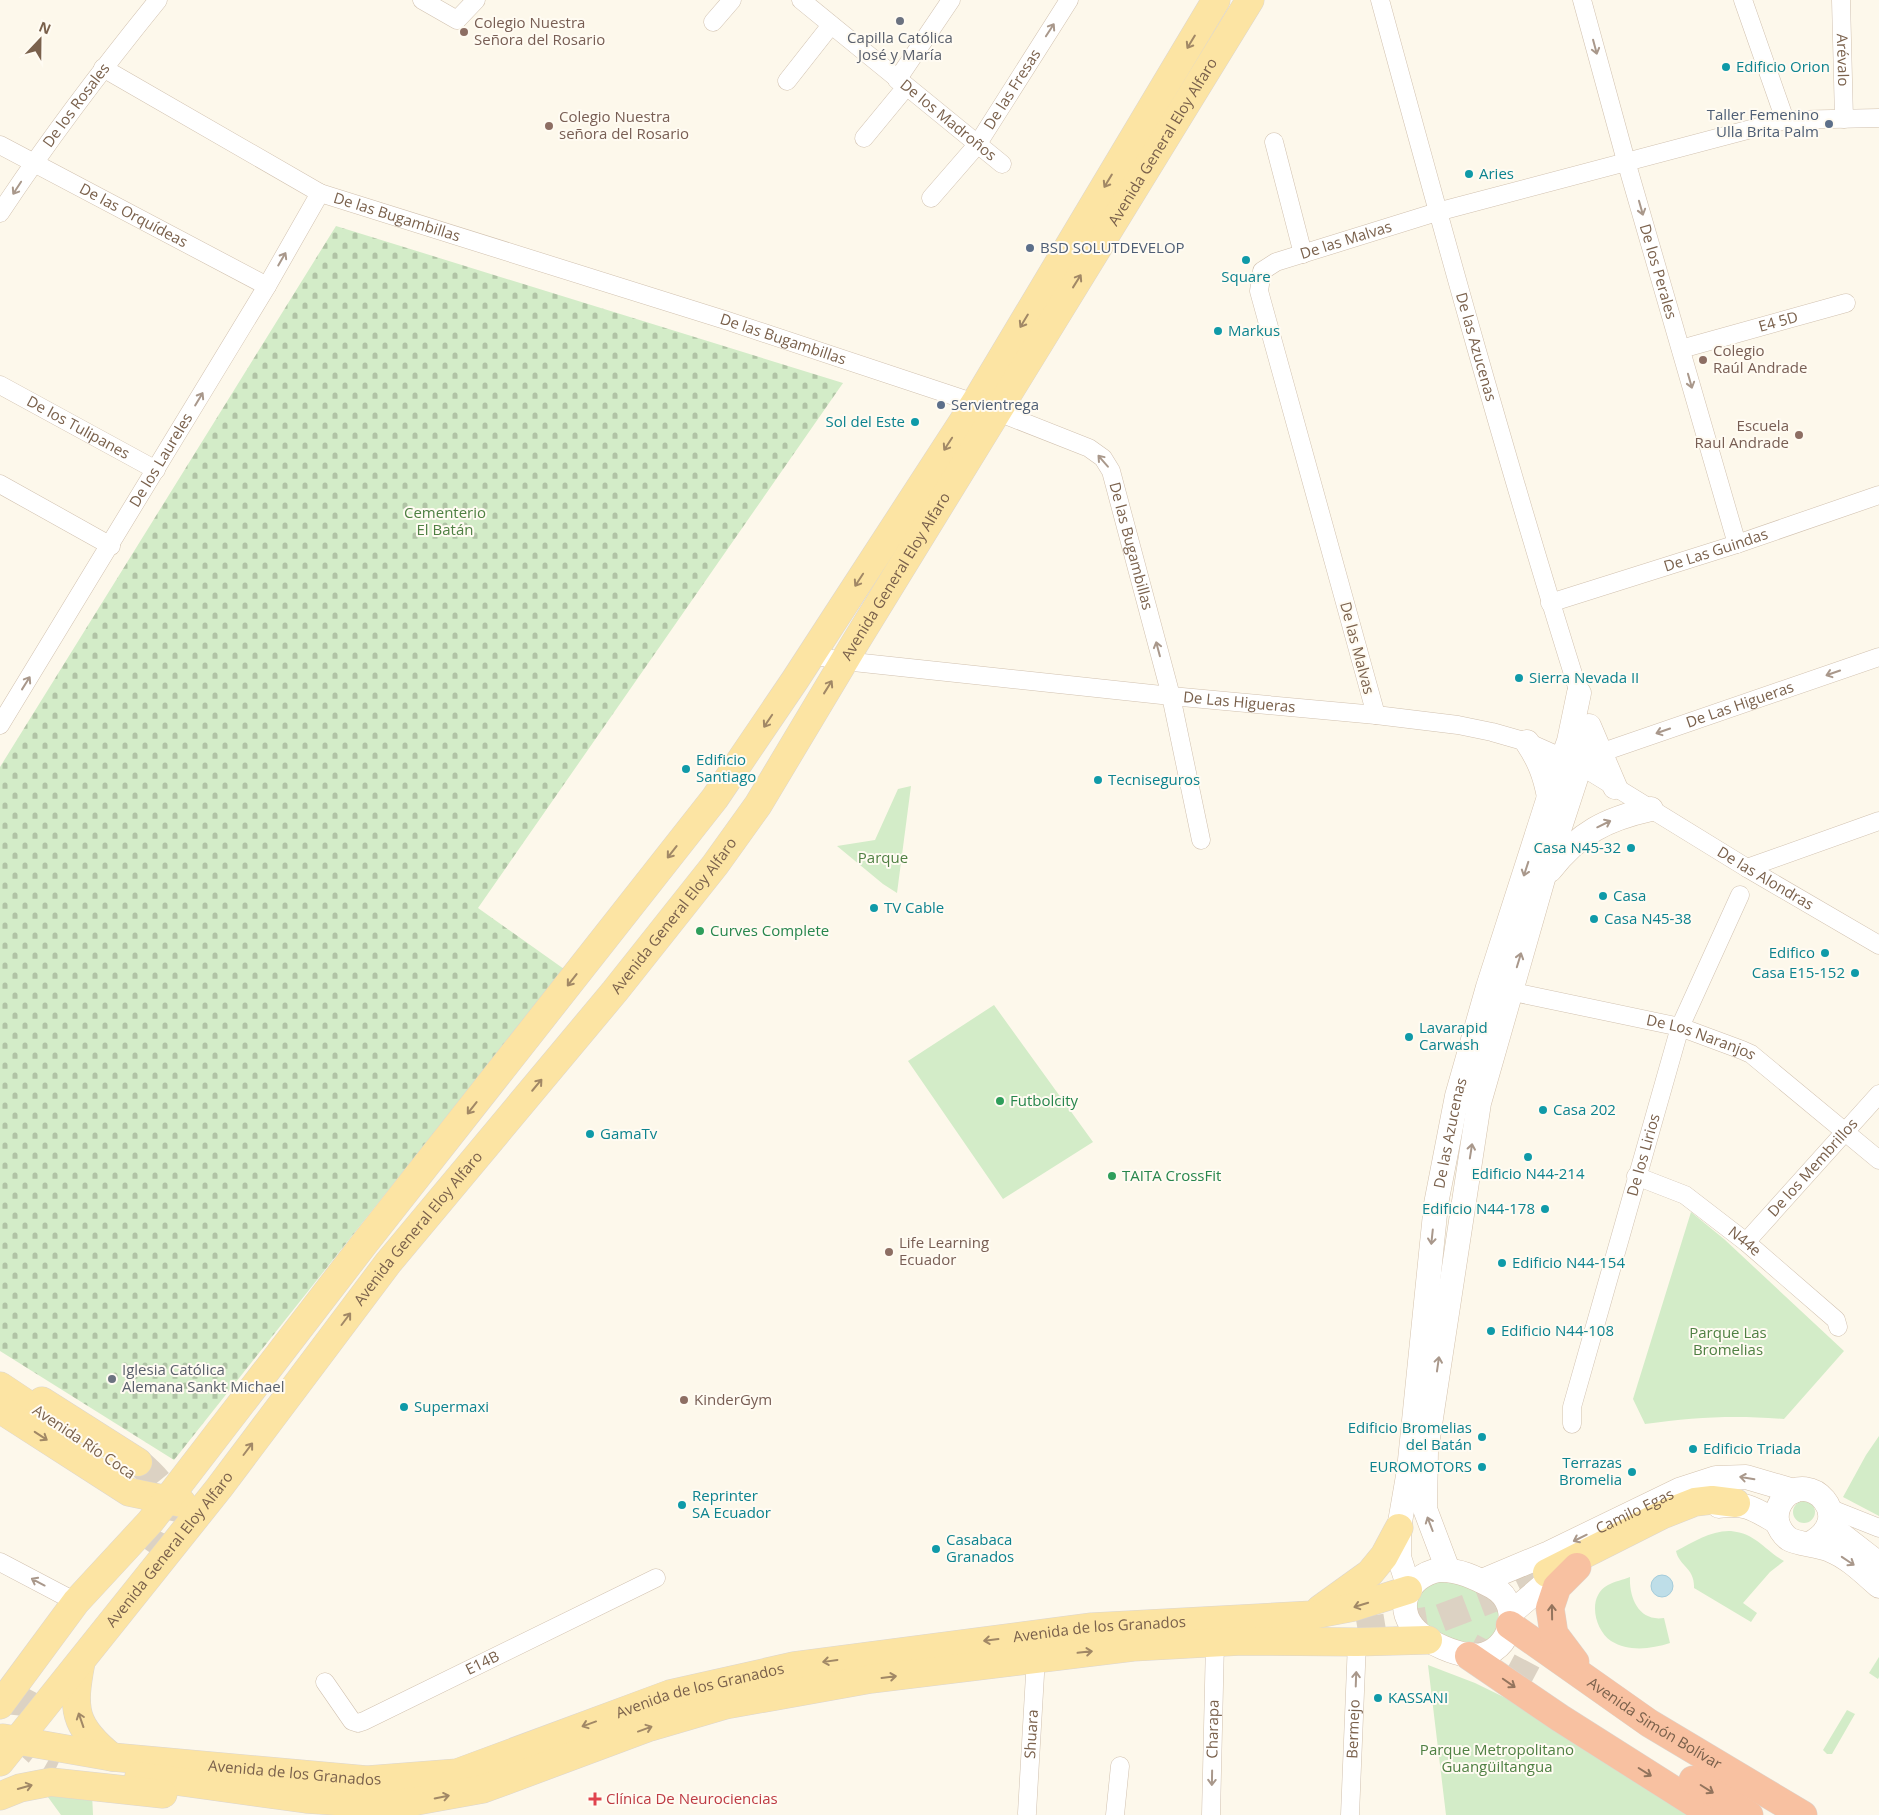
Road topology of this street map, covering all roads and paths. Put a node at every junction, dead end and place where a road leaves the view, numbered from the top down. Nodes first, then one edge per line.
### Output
1 (158, 0) edge
2 (422, 0) edge
3 (476, 0) edge
4 (732, 0) edge
5 (801, 0) edge
6 (951, 0) edge
7 (1069, 0) edge
8 (1216, 0) edge
9 (1380, 0) edge
10 (1582, 0) edge
11 (1742, 0) edge
12 (1841, 0) edge
13 (1237, 5) edge
14 (713, 22) dead end
15 (831, 25) junction
16 (103, 68) junction
17 (787, 81) dead end
18 (902, 84) junction
19 (1879, 118) edge
20 (1844, 119) junction
21 (1785, 120) junction
22 (864, 138) dead end
23 (1274, 142) dead end
24 (977, 144) junction
25 (0, 145) edge
26 (1626, 161) junction
27 (33, 163) junction
28 (1002, 164) dead end
29 (320, 193) junction
30 (932, 198) dead end
31 (1438, 212) junction
32 (0, 213) edge
33 (1303, 254) junction
34 (267, 286) junction
35 (1846, 303) dead end
36 (1681, 349) junction
37 (0, 385) edge
38 (986, 407) junction
39 (156, 470) junction
40 (0, 484) edge
41 (1879, 495) edge
42 (1737, 544) junction
43 (111, 546) junction
44 (1550, 603) junction
45 (810, 655) junction
46 (1879, 657) edge
47 (844, 661) junction
48 (1579, 693) junction
49 (1170, 696) junction
50 (1376, 715) junction
51 (0, 725) edge
52 (1527, 742) junction
53 (1584, 752) junction
54 (1615, 787) joint
55 (1549, 797) junction
56 (1651, 809) junction
57 (1879, 821) edge
58 (1201, 840) dead end
59 (1747, 868) junction
60 (1543, 879) junction
61 (1740, 895) dead end
62 (1879, 945) edge
63 (1499, 989) junction
64 (1680, 1027) junction
65 (1879, 1094) edge
66 (1845, 1132) junction
67 (1879, 1160) edge
68 (1636, 1176) junction
69 (1746, 1242) junction
70 (364, 1244) junction
71 (388, 1263) junction
72 (1838, 1327) dead end
73 (0, 1374) edge
74 (0, 1386) edge
75 (0, 1409) edge
76 (1572, 1424) dead end
77 (138, 1462) tunnel mouth
78 (219, 1488) junction
79 (1794, 1491) junction
80 (1736, 1503) junction
81 (158, 1511) junction
82 (1830, 1517) junction
83 (1777, 1522) junction
84 (1398, 1528) junction
85 (1879, 1528) edge
86 (1812, 1543) junction
87 (152, 1554) tunnel mouth
88 (0, 1562) edge
89 (1879, 1564) edge
90 (1577, 1567) junction
91 (1448, 1570) junction
92 (1547, 1573) tunnel mouth
93 (656, 1578) dead end
94 (1482, 1581) junction
95 (1879, 1586) edge
96 (1408, 1589) junction
97 (76, 1602) junction
98 (1511, 1619) junction
99 (1317, 1625) junction
100 (1428, 1640) junction
101 (1242, 1641) junction
102 (1215, 1642) junction
103 (1357, 1642) junction
104 (1469, 1656) junction
105 (1036, 1657) junction
106 (82, 1659) junction
107 (1533, 1680) tunnel mouth
108 (324, 1682) dead end
109 (1591, 1683) junction
110 (29, 1689) tunnel mouth
111 (0, 1705) edge
112 (35, 1719) junction
113 (9, 1739) edge
114 (112, 1757) junction
115 (0, 1762) edge
116 (1120, 1766) dead end
117 (74, 1767) tunnel mouth
118 (0, 1796) edge
119 (397, 1809) edge
120 (1028, 1814) edge
121 (354, 1815) edge
122 (1115, 1815) edge
123 (1211, 1815) edge
124 (1350, 1815) edge
125 (1713, 1815) edge
126 (1749, 1815) edge
127 (1804, 1815) edge

1 - 16 street, De los Rosales
2 - 3 street
4 - 14 street
5 - 15 street, De los Madroños
6 - 18 street
24 -> 7 street, De las Fresas
8 -> 38 main road, Avenida General Eloy Alfaro
9 - 31 street, De las Azucenas
10 -> 26 street, De los Perales
11 - 21 street
12 - 20 street, Arévalo
38 -> 13 main road, Avenida General Eloy Alfaro
15 - 17 street
15 - 18 street, De los Madroños
16 - 27 street, De los Rosales
16 - 29 street, De las Bugambillas
18 - 22 street
18 - 24 street, De los Madroños
19 - 20 street, De las Malvas
20 - 21 street, De las Malvas
21 - 26 street, De las Malvas
23 - 33 street
24 - 28 street, De los Madroños
24 - 30 street, De las Fresas
25 - 27 street, De las Orquídeas
26 - 31 street, De las Malvas
26 -> 36 street, De los Perales
27 -> 32 street, De los Rosales
27 - 34 street, De las Orquídeas
34 -> 29 street, De los Laureles
29 - 38 street, De las Bugambillas
31 - 33 street, De las Malvas
31 - 44 street, De las Azucenas
33 - 50 street, De las Malvas
39 -> 34 street, De los Laureles
35 - 36 street, E4 5D
36 -> 42 street, De los Perales
37 - 39 street, De los Tulipanes
38 -> 45 main road, Avenida General Eloy Alfaro
38 - 47 main road, Avenida General Eloy Alfaro
49 -> 38 street, De las Bugambillas
39 - 43 street, De los Laureles
40 - 43 street
41 - 42 street, De Las Guindas
42 - 44 street, De Las Guindas
51 -> 43 street, De los Laureles
44 - 48 street, De las Azucenas
45 - 47 street, De Las Higueras
45 -> 70 main road, Avenida General Eloy Alfaro
46 -> 53 street, De Las Higueras
47 - 49 street, De Las Higueras
71 -> 47 main road, Avenida General Eloy Alfaro
48 - 53 street, De las Azucenas
48 - 53 street, De las Azucenas
49 - 50 street, De Las Higueras
49 - 58 street, De las Bugambillas
50 - 52 street, De Las Higueras
52 - 53 street, De Las Higueras
52 - 55 street
53 - 54 street
53 - 55 street, De las Azucenas
53 - 60 street, De las Azucenas
54 - 56 street
55 -> 63 street, De las Azucenas
56 - 59 street, De las Alondras
60 -> 56 street
57 - 59 street
59 - 62 street, De las Alondras
63 -> 60 street, De las Azucenas
61 - 64 street, De los Lirios
63 - 64 street, De Los Naranjos
63 -> 84 street, De las Azucenas
91 -> 63 street, De las Azucenas
64 - 66 street, De Los Naranjos
64 - 68 street, De los Lirios
65 - 66 street, De los Membrillos
66 - 67 street, De Los Naranjos
66 - 69 street, De los Membrillos
68 - 69 street, N44e
68 - 76 street, De los Lirios
69 - 72 street, N44e
70 - 71 main road
70 - 81 main road, Avenida General Eloy Alfaro
78 -> 71 main road, Avenida General Eloy Alfaro
73 - 77 main road
74 - 81 main road, Avenida Río Coca
75 -> 81 main road, Avenida Río Coca
78 - 81 main road, Avenida Río Coca
78 - 106 main road, Avenida General Eloy Alfaro
79 - 82 street
79 - 83 street
79 -> 94 street, Camilo Egas
80 - 83 street, Camilo Egas
80 - 90 street, Camilo Egas
80 - 92 main road
81 - 97 main road, Avenida General Eloy Alfaro
81 - 110 main road
82 - 85 street
82 - 86 street
82 - 89 street
83 - 86 street
84 - 96 street, De las Azucenas
84 - 99 main road
86 -> 95 street
87 - 112 main road
97 -> 88 street
90 - 98 street, Camilo Egas
109 -> 90 highway
91 - 94 street
91 - 96 street
93 - 108 street, E14B
94 - 98 street
96 -> 99 main road, Avenida de los Granados
96 - 100 street
97 - 111 main road, Avenida General Eloy Alfaro
98 - 104 street
98 - 109 highway, Avenida Simón Bolívar
99 - 101 main road
99 -> 114 main road, Avenida de los Granados
100 - 103 main road, Avenida de los Granados
100 - 104 street
101 - 102 main road, Avenida de los Granados
101 - 103 main road, Avenida de los Granados
105 -> 102 main road, Avenida de los Granados
102 -> 123 street, Charapa
124 -> 103 street, Bermejo
104 -> 125 highway
119 -> 105 main road, Avenida de los Granados
105 - 120 street, Shuara
106 - 112 main road, Avenida General Eloy Alfaro
114 -> 106 main road
107 -> 126 highway
109 - 127 highway, Avenida Simón Bolívar
112 - 113 main road, Avenida General Eloy Alfaro
113 - 114 main road, Avenida de los Granados
113 - 115 main road, Avenida General Eloy Alfaro
116 - 122 street
117 - 119 main road, Avenida de los Granados
118 -> 121 main road

